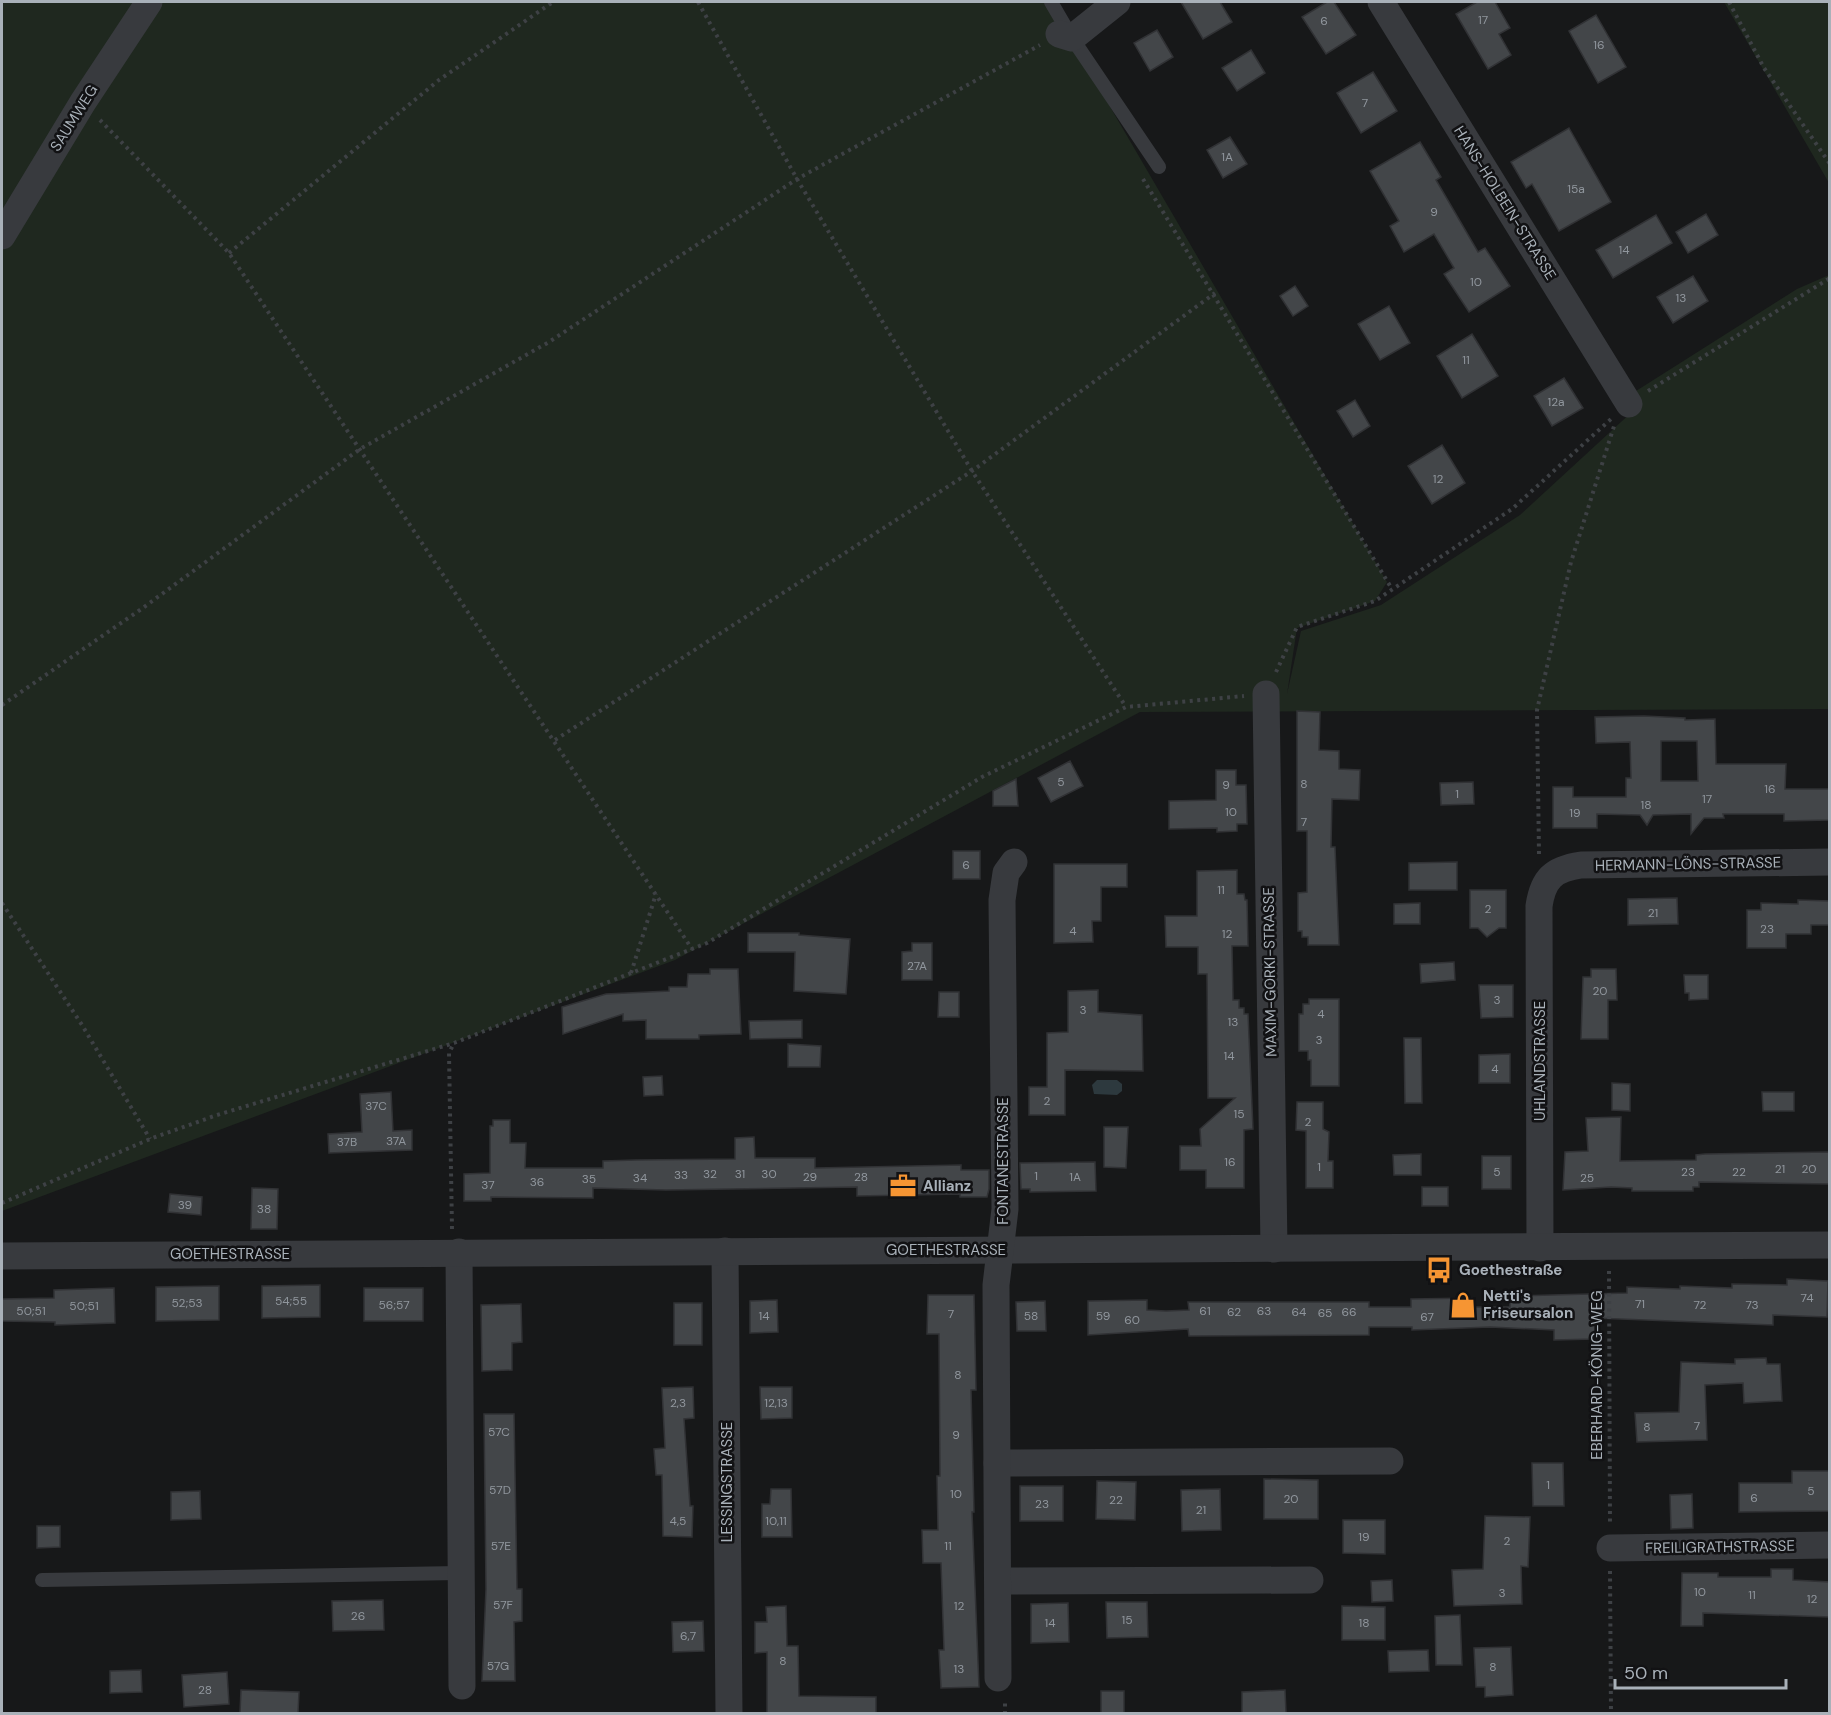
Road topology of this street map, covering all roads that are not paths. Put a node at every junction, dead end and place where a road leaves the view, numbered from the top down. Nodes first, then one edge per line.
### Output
1 (149, 2) edge
2 (1051, 2) edge
3 (1117, 2) edge
4 (1381, 2) edge
5 (1066, 36) junction
6 (1159, 167) road end
7 (2, 236) edge
8 (1623, 409) road end
9 (1266, 694) road end
10 (1014, 862) dead end
11 (1830, 862) edge
12 (1550, 877) joint
13 (1830, 1245) edge
14 (1540, 1248) junction
15 (999, 1249) junction
16 (1274, 1249) junction
17 (725, 1251) junction
18 (459, 1252) junction
19 (2, 1256) edge
20 (1390, 1461) dead end
21 (997, 1463) junction
22 (1830, 1545) edge
23 (1610, 1548) dead end
24 (459, 1573) junction
25 (42, 1580) dead end
26 (1310, 1580) dead end
27 (998, 1581) junction
28 (998, 1678) dead end
29 (462, 1686) dead end
30 (729, 1713) edge

1 - 7 street, SAUMWEG
2 - 5 lane
3 - 5 street
4 - 8 street, HANS-HOLBEIN-STRASSE
5 - 6 lane
9 - 16 street, MAXIM-GORKI-STRASSE
10 - 15 street, FONTANESTRASSE
11 - 12 street, HERMANN-LÖNS-STRASSE
12 - 14 street, UHLANDSTRASSE
13 - 14 street, GOETHESTRASSE
14 - 16 street, GOETHESTRASSE
15 - 16 street, GOETHESTRASSE
15 - 17 street, GOETHESTRASSE
15 - 21 street, FONTANESTRASSE
17 - 18 street, GOETHESTRASSE
17 - 30 street, LESSINGSTRASSE
18 - 19 street, GOETHESTRASSE
18 - 24 street
20 - 21 street
21 - 27 street, FONTANESTRASSE
22 - 23 street, FREILIGRATHSTRASSE
24 - 25 lane
24 - 29 street
26 - 27 street
27 - 28 street, FONTANESTRASSE

